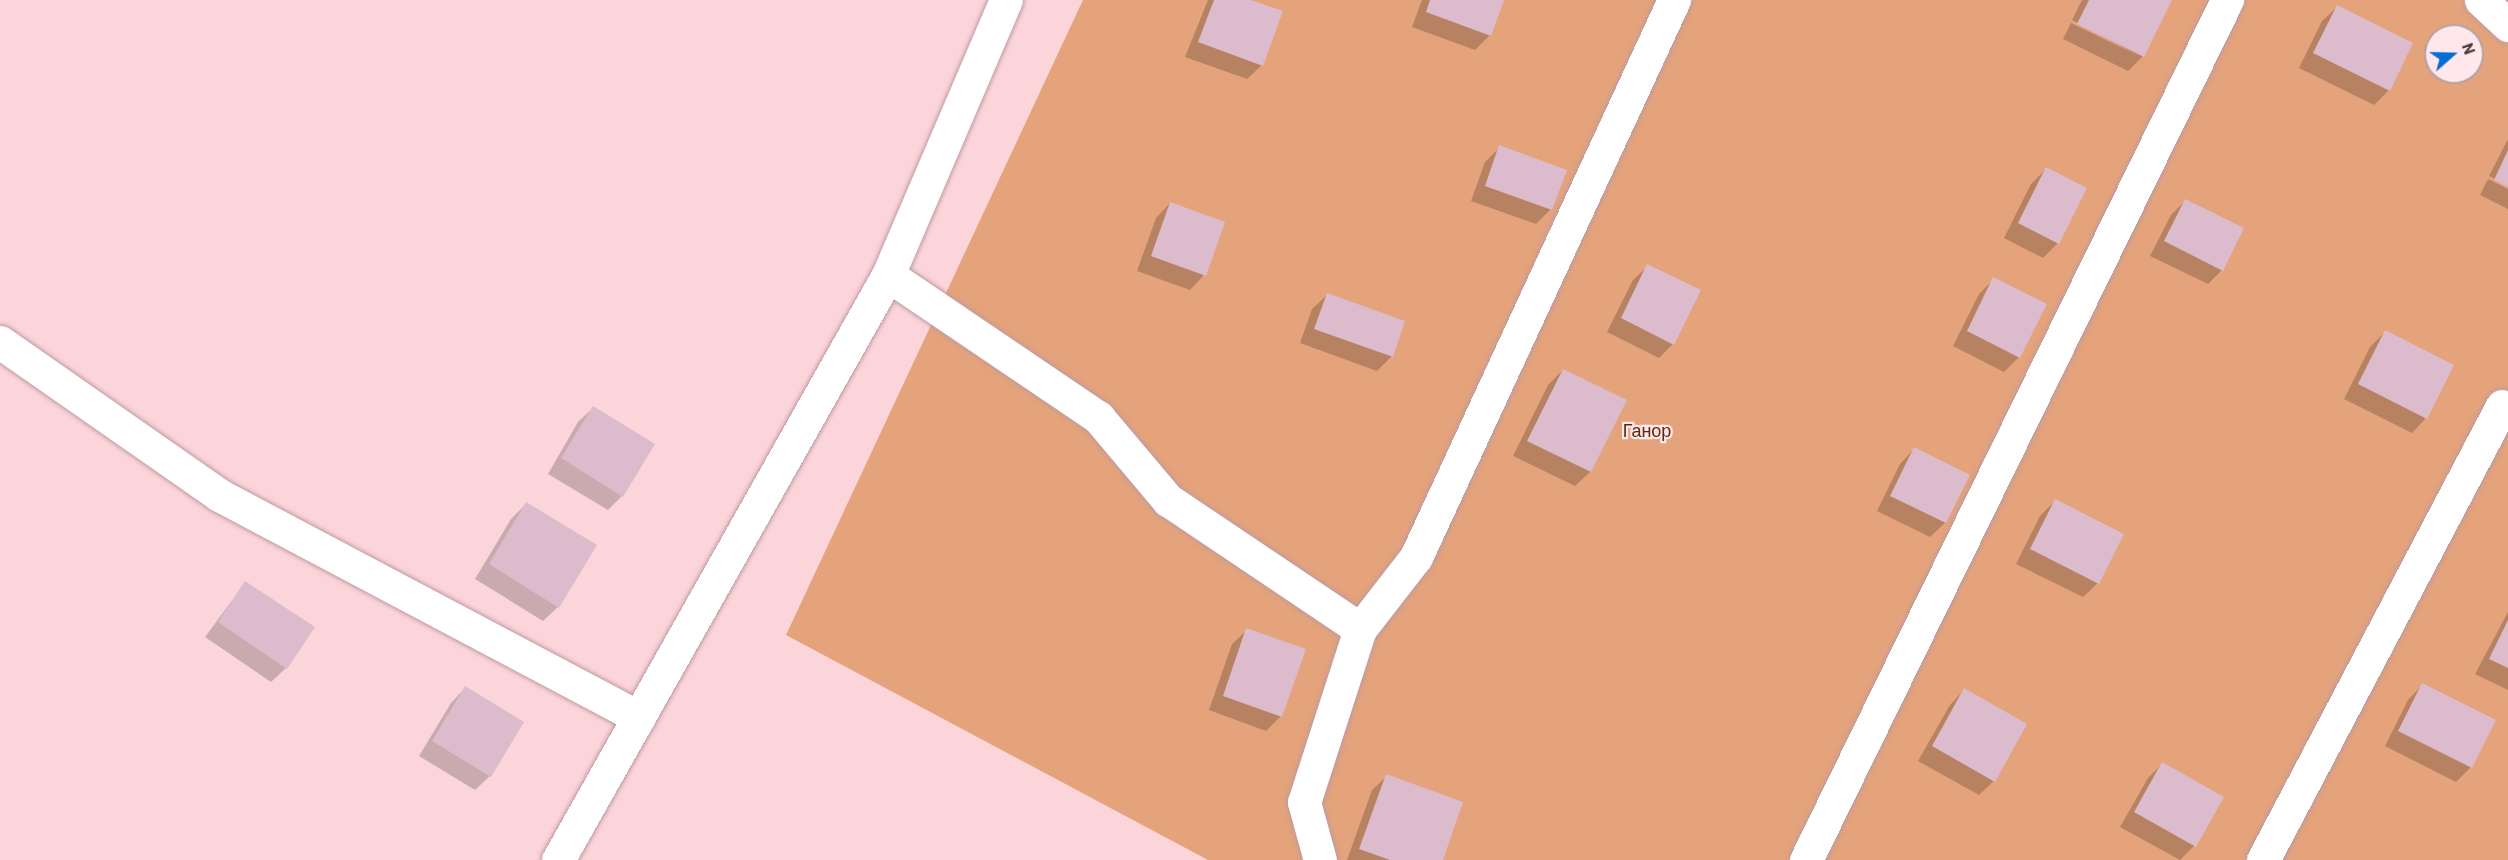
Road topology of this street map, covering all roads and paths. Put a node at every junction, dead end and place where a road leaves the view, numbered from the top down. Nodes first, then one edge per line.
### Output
1 (1006, 0) edge
2 (1674, 0) edge
3 (2228, 0) edge
4 (2481, 0) edge
5 (2508, 25) edge
6 (888, 275) junction
7 (0, 342) edge
8 (2506, 402) edge
9 (1360, 629) junction
10 (639, 717) junction
11 (558, 860) edge
12 (1320, 860) edge
13 (1806, 860) edge
14 (2263, 860) edge

1 - 6 street
2 - 9 street
3 - 13 street
4 - 5 street
6 - 9 street
6 - 10 street
7 - 10 street
8 - 14 street
9 - 12 street
10 - 11 street

